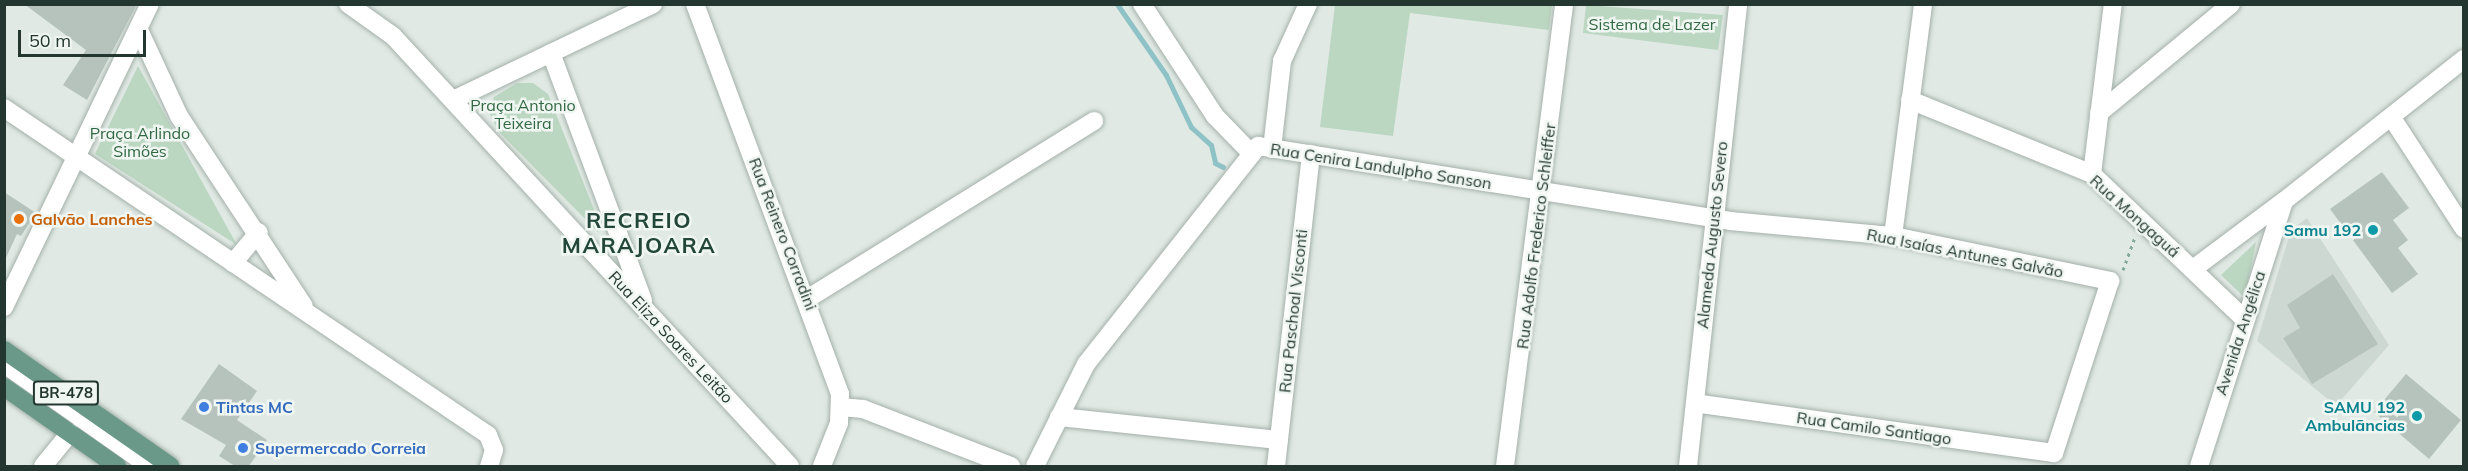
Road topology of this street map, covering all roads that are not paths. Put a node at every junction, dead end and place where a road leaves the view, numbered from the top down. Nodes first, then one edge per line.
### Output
1 (150, 4) edge
2 (653, 4) edge
3 (695, 4) edge
4 (1142, 4) edge
5 (1308, 4) edge
6 (1564, 4) edge
7 (1738, 4) edge
8 (1923, 4) edge
9 (2113, 4) edge
10 (2231, 4) edge
11 (356, 6) edge
12 (140, 30) junction
13 (551, 53) junction
14 (2463, 59) edge
15 (453, 100) junction
16 (1910, 100) junction
17 (4, 108) edge
18 (2099, 113) junction
19 (2392, 118) junction
20 (1094, 121) dead end
21 (1272, 149) junction
22 (1252, 154) junction
23 (1311, 154) junction
24 (77, 158) junction
25 (2092, 174) junction
26 (1543, 191) junction
27 (2284, 201) junction
28 (1713, 217) junction
29 (2463, 230) edge
30 (259, 232) junction
31 (1893, 236) junction
32 (233, 262) junction
33 (2193, 269) junction
34 (807, 299) junction
35 (4, 307) edge
36 (646, 310) junction
37 (308, 313) junction
38 (2243, 318) junction
39 (4, 350) edge
40 (4, 364) edge
41 (4, 381) edge
42 (4, 387) edge
43 (1695, 403) junction
44 (841, 407) junction
45 (1059, 417) junction
46 (70, 433) junction
47 (1279, 440) junction
48 (2054, 453) joint
49 (132, 458) edge
50 (43, 466) edge
51 (117, 466) edge
52 (149, 466) edge
53 (170, 466) edge
54 (489, 466) edge
55 (790, 466) edge
56 (822, 466) edge
57 (1011, 466) edge
58 (1035, 466) edge
59 (1276, 466) edge
60 (1505, 466) edge
61 (1688, 466) edge
62 (2199, 466) edge

1 - 12 street
2 - 13 street
3 - 34 street, Rua Reinero Corradini
4 - 22 street
5 - 21 street
6 - 26 street, Rua Adolfo Frederico Schleiffer
7 - 28 street, Alameda Augusto Severo
8 - 16 street
9 - 18 street
10 - 18 street
11 - 15 street, Rua Eliza Soares Leitão
12 - 24 street
12 - 30 street
13 - 15 street
13 - 36 street
14 - 19 street
15 - 36 street, Rua Eliza Soares Leitão
16 - 25 street, Rua Mongaguá
16 - 31 street
17 - 24 street
18 - 25 street
19 - 27 street
19 - 29 street
20 - 34 street
21 - 22 street, Rua Cenira Landulpho Sanson
21 - 23 street, Rua Cenira Landulpho Sanson
22 - 45 street, Rua Cenira Landulpho Sanson
23 - 26 street, Rua Cenira Landulpho Sanson
23 - 47 street, Rua Paschoal Visconti
24 - 32 street
24 - 35 street
25 - 33 street, Rua Mongaguá
26 - 28 street, Rua Cenira Landulpho Sanson
26 - 60 street, Rua Adolfo Frederico Schleiffer
27 - 33 street
27 - 38 street, Avenida Angélica
28 - 31 street, Rua Isaías Antunes Galvão
28 - 43 street, Alameda Augusto Severo
30 - 32 street
30 - 37 street
31 - 48 street, Rua Isaías Antunes Galvão
32 - 37 street
33 - 38 street, Rua Mongaguá
34 - 44 street, Rua Reinero Corradini
36 - 55 street, Rua Eliza Soares Leitão
37 - 54 street
38 - 62 street, Avenida Angélica
39 - 49 main road, BR-478
40 - 49 street
41 - 49 street
42 - 46 main road, BR-478
43 - 48 street, Rua Camilo Santiago
43 - 61 street, Alameda Augusto Severo
44 - 56 street
44 - 57 street
45 - 47 street
45 - 58 street, Rua Cenira Landulpho Sanson
46 - 50 street
46 - 51 main road, BR-478
47 - 59 street, Rua Paschoal Visconti
49 - 52 street
49 - 53 main road, BR-478

